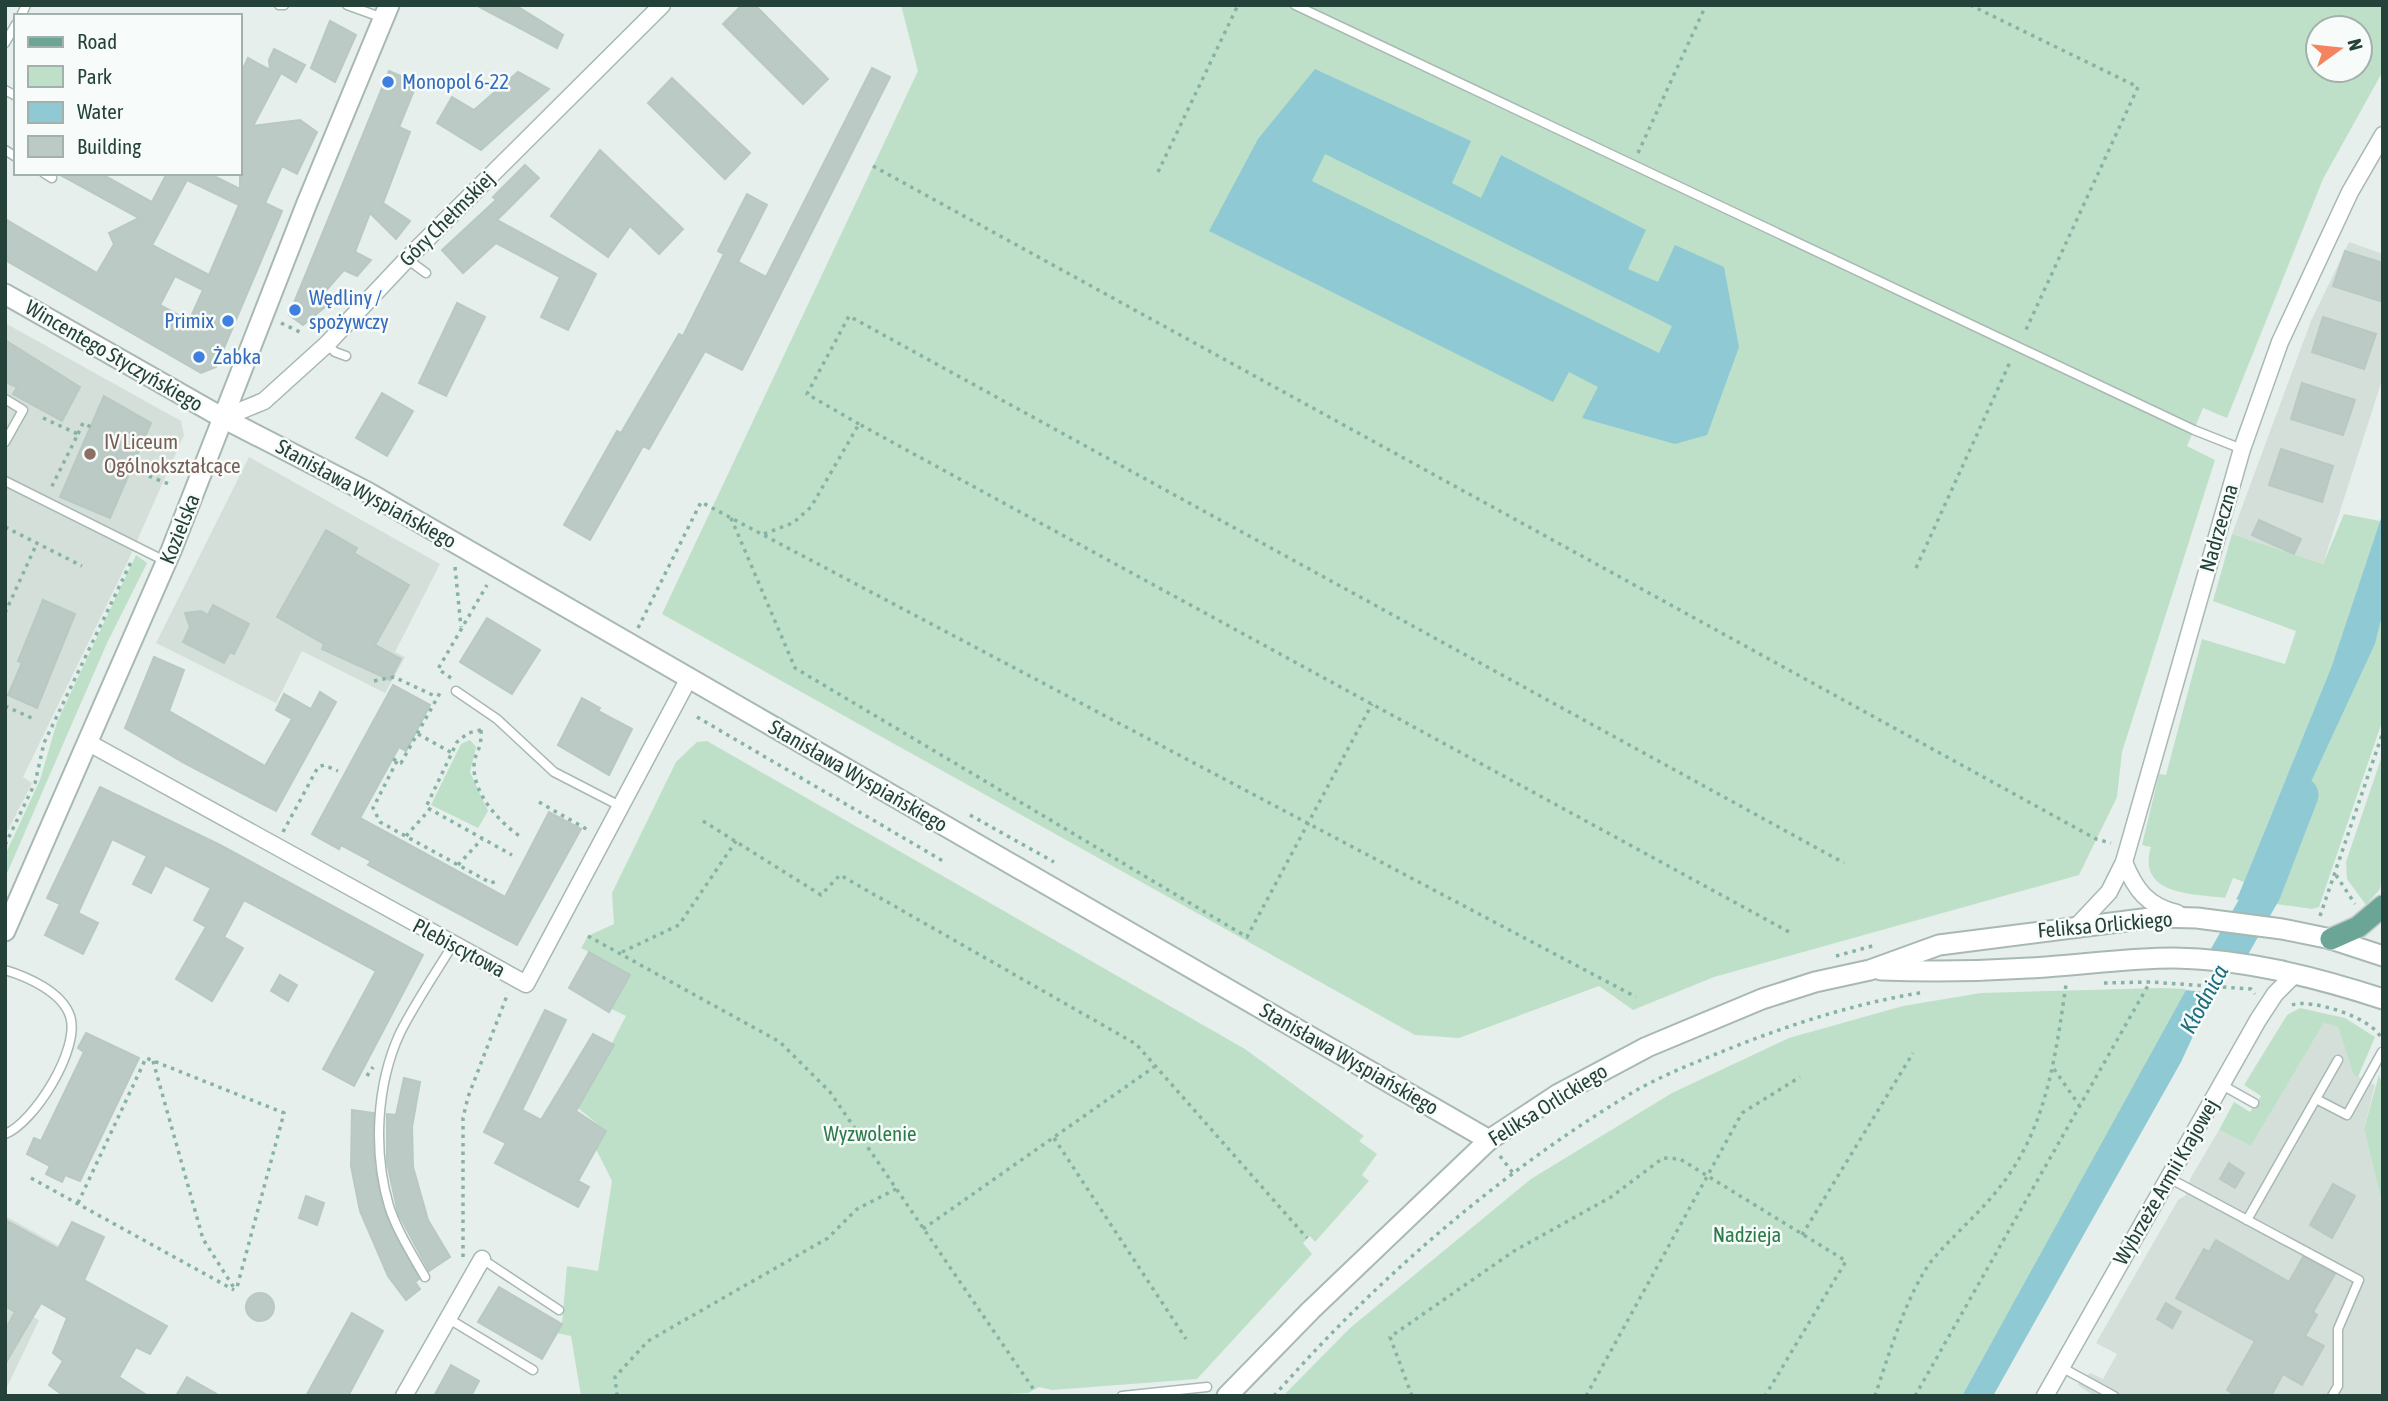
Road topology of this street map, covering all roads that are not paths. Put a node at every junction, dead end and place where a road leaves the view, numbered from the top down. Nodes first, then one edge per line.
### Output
1 (347, 5) edge
2 (663, 5) edge
3 (1296, 5) edge
4 (386, 11) edge
5 (14, 27) edge
6 (5, 43) edge
7 (2383, 135) edge
8 (407, 259) junction
9 (426, 273) dead end
10 (5, 295) edge
11 (327, 344) junction
12 (346, 356) dead end
13 (5, 399) edge
14 (223, 418) junction
15 (5, 442) edge
16 (2242, 449) junction
17 (5, 481) edge
18 (167, 562) junction
19 (689, 678) junction
20 (458, 687) road end
21 (89, 743) junction
22 (621, 806) junction
23 (2124, 862) junction
24 (2383, 905) edge
25 (2197, 918) junction
26 (2078, 925) junction
27 (5, 931) edge
28 (2331, 939) junction
29 (452, 946) junction
30 (2383, 956) edge
31 (5, 970) edge
32 (1870, 970) junction
33 (2295, 974) junction
34 (2383, 999) edge
35 (2382, 1052) edge
36 (2338, 1060) dead end
37 (2221, 1085) junction
38 (2316, 1099) junction
39 (2254, 1103) dead end
40 (5, 1135) edge
41 (1489, 1140) junction
42 (2169, 1178) junction
43 (2247, 1220) junction
44 (482, 1259) joint
45 (425, 1277) dead end
46 (559, 1310) dead end
47 (449, 1319) junction
48 (2062, 1367) junction
49 (533, 1370) dead end
50 (1207, 1387) dead end
51 (404, 1396) edge
52 (1122, 1396) edge
53 (1227, 1396) edge
54 (2045, 1396) edge
55 (2114, 1396) edge
56 (2332, 1396) edge

1 - 4 lane
2 - 8 street, Góry Chełmskiej
3 - 16 lane
4 - 14 street, Kozielska
5 - 6 lane
7 - 16 street, Nadrzeczna
8 - 9 lane
8 - 11 street, Góry Chełmskiej
10 - 14 street, Wincentego Styczyńskiego
11 - 12 lane
11 - 14 street, Góry Chełmskiej
13 - 15 lane
14 - 18 street, Kozielska
14 - 19 street, Stanisława Wyspiańskiego
16 - 23 street, Nadrzeczna
17 - 18 lane
18 - 21 street, Kozielska
19 - 22 street, Plebiscytowa
19 - 41 street, Stanisława Wyspiańskiego
20 - 22 lane
21 - 27 street, Kozielska
21 - 29 street, Plebiscytowa
22 - 29 street, Plebiscytowa
23 - 25 street
23 - 26 street, Nadrzeczna
24 - 28 main road
25 - 26 street, Feliksa Orlickiego
25 - 28 street, Feliksa Orlickiego
26 - 32 street, Feliksa Orlickiego
28 - 30 street, Feliksa Orlickiego
29 - 45 lane
31 - 40 lane
32 - 33 street, Feliksa Orlickiego
32 - 41 street, Feliksa Orlickiego
33 - 34 street, Feliksa Orlickiego
33 - 37 street, Wybrzeże Armii Krajowej
35 - 38 lane
36 - 38 lane
37 - 39 lane
37 - 42 street, Wybrzeże Armii Krajowej
38 - 43 lane
41 - 53 street, Feliksa Orlickiego
42 - 43 lane
42 - 48 street, Wybrzeże Armii Krajowej
43 - 56 lane
44 - 46 lane
44 - 47 street
47 - 49 lane
47 - 51 street
48 - 54 street, Wybrzeże Armii Krajowej
48 - 55 lane
50 - 52 lane

